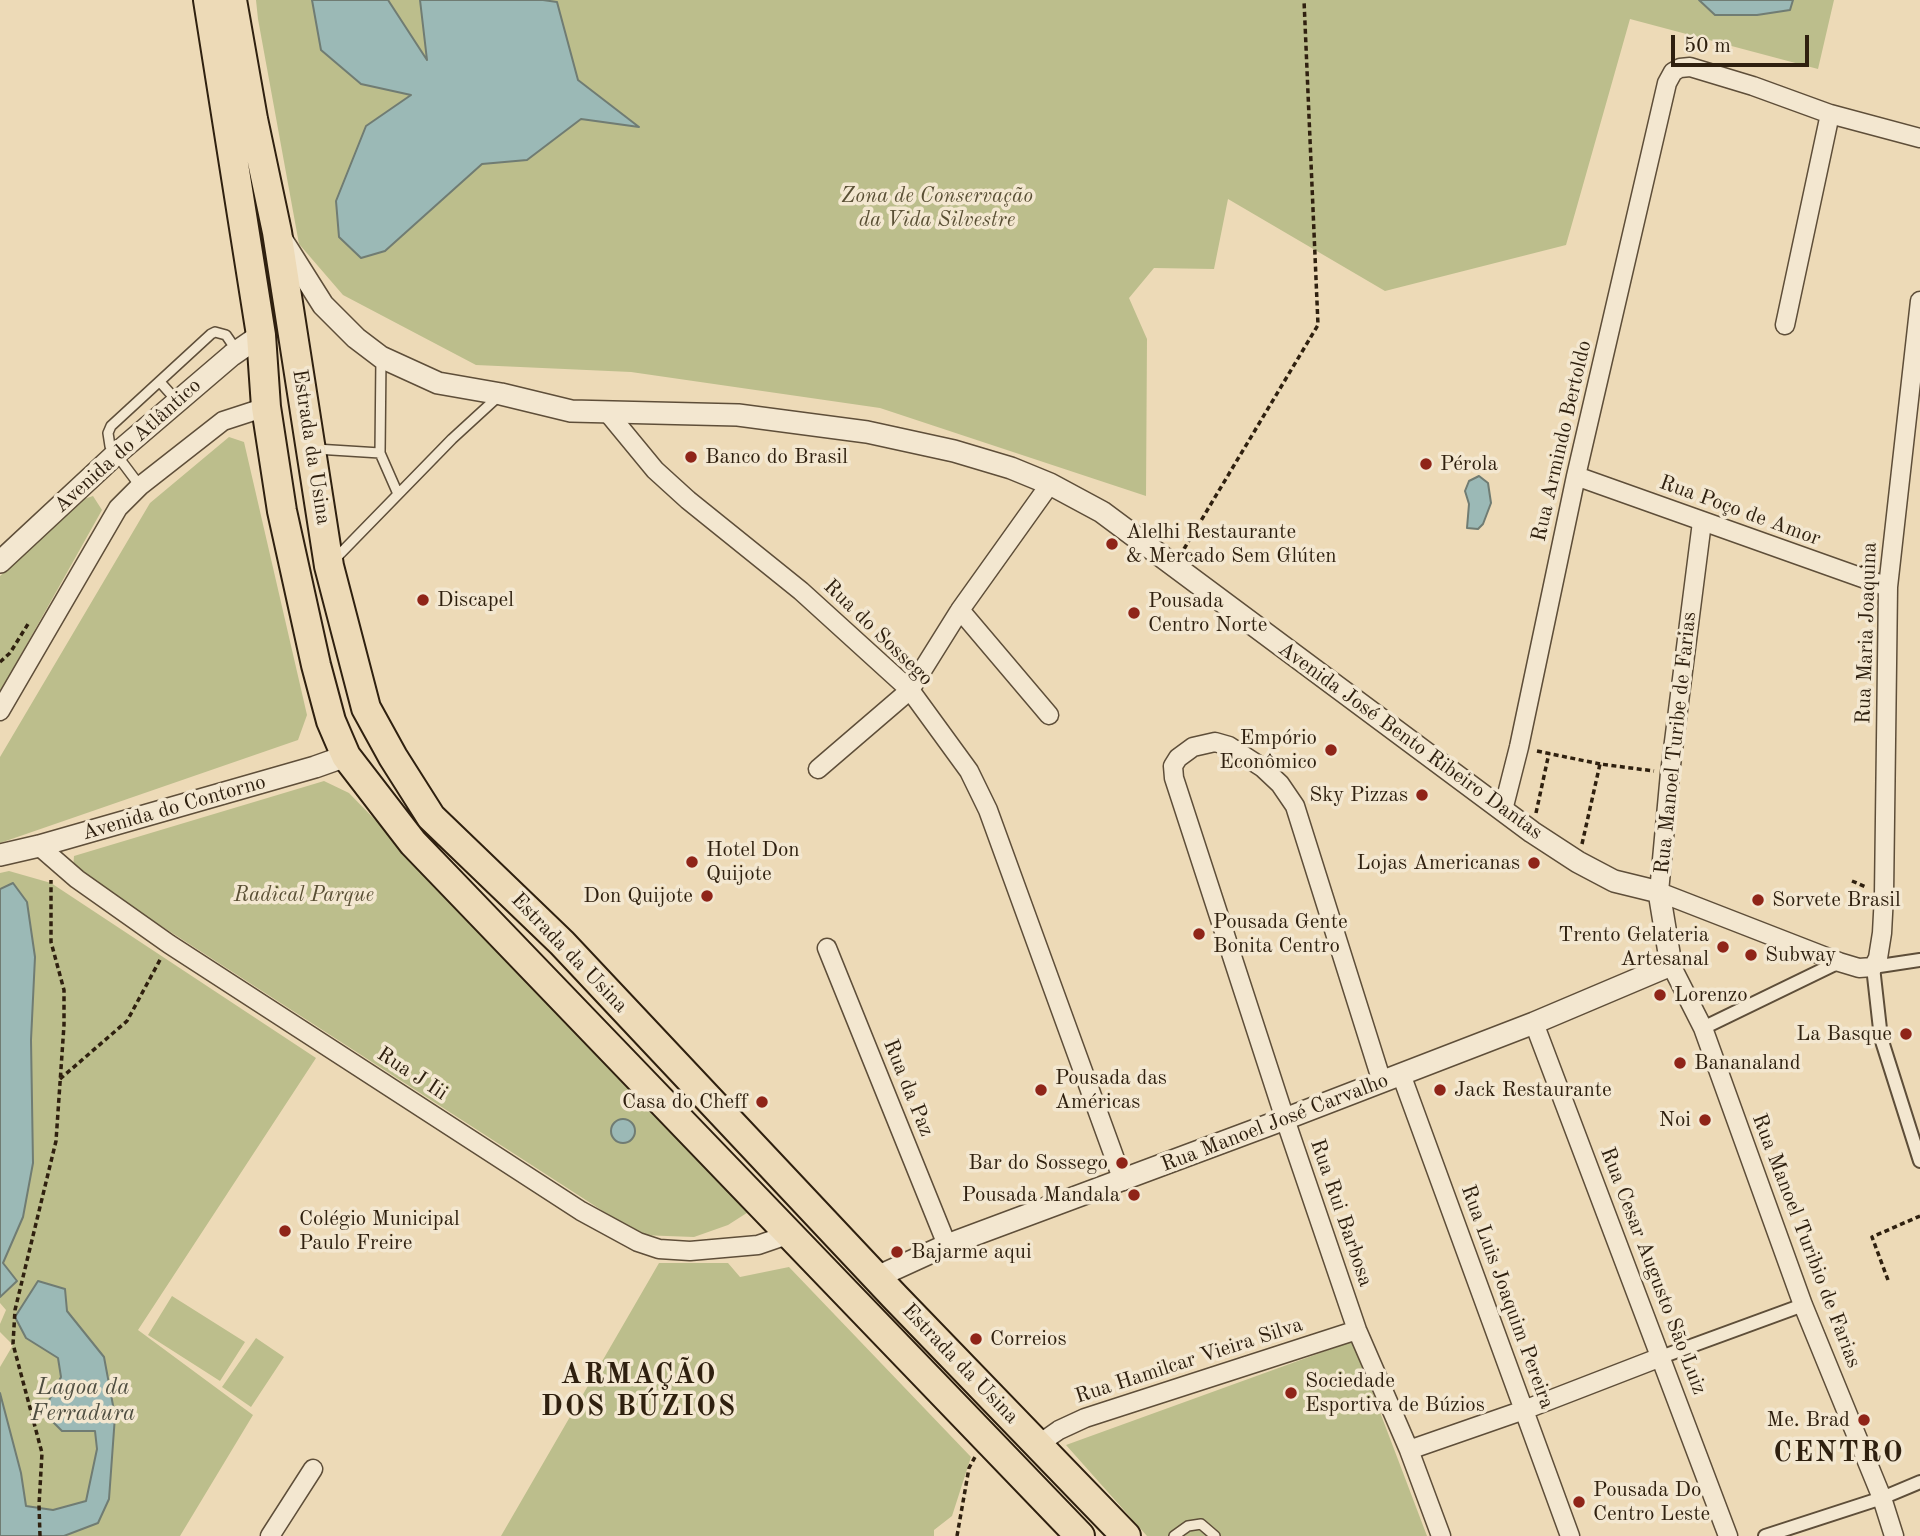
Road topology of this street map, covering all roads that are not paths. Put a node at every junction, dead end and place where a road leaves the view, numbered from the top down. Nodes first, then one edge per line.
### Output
1 (208, 0) edge
2 (232, 0) edge
3 (1830, 114) junction
4 (1920, 138) edge
5 (277, 232) junction
6 (1920, 301) edge
7 (1785, 325) dead end
8 (261, 335) junction
9 (237, 351) junction
10 (381, 357) junction
11 (160, 382) junction
12 (501, 394) junction
13 (177, 401) junction
14 (267, 407) junction
15 (608, 413) junction
16 (310, 449) junction
17 (380, 453) junction
18 (115, 455) junction
19 (1576, 476) junction
20 (277, 479) junction
21 (314, 480) junction
22 (1050, 484) junction
23 (140, 485) junction
24 (398, 494) junction
25 (1702, 522) junction
26 (0, 562) edge
27 (329, 566) junction
28 (1888, 587) junction
29 (960, 610) junction
30 (910, 690) junction
31 (0, 711) edge
32 (1049, 715) dead end
33 (346, 756) junction
34 (818, 769) dead end
35 (1174, 778) joint
36 (1503, 810) junction
37 (431, 817) junction
38 (413, 843) junction
39 (45, 851) junction
40 (0, 855) edge
41 (1659, 892) junction
42 (827, 948) dead end
43 (1920, 960) edge
44 (1839, 962) junction
45 (1671, 965) junction
46 (1874, 967) junction
47 (1534, 1023) junction
48 (1703, 1028) junction
49 (1391, 1078) junction
50 (1285, 1119) junction
51 (1920, 1160) edge
52 (1123, 1181) junction
53 (790, 1234) junction
54 (947, 1245) junction
55 (877, 1277) junction
56 (1803, 1305) junction
57 (1357, 1330) junction
58 (1661, 1357) junction
59 (977, 1382) junction
60 (1004, 1410) junction
61 (1524, 1410) junction
62 (961, 1411) junction
63 (986, 1436) junction
64 (1039, 1444) junction
65 (1409, 1450) junction
66 (313, 1469) dead end
67 (1920, 1482) edge
68 (1882, 1498) junction
69 (270, 1536) edge
70 (1080, 1536) edge
71 (1126, 1536) edge
72 (1174, 1536) edge
73 (1215, 1536) edge
74 (1441, 1536) edge
75 (1570, 1536) edge
76 (1728, 1536) edge
77 (1765, 1536) edge
78 (1895, 1536) edge

1 - 8 main road
2 - 5 main road, Avenida José Bento Ribeiro Dantas
3 - 4 street
3 - 7 street
3 - 19 street, Rua Armindo Bertoldo
5 - 10 street, Avenida José Bento Ribeiro Dantas
5 - 16 main road, Estrada da Usina
6 - 28 street, Rua Maria Joaquina
8 - 9 street, Avenida do Atlântico
8 - 14 main road, Estrada da Usina
9 - 11 lane
9 - 13 street, Avenida do Atlântico
10 - 12 street, Avenida José Bento Ribeiro Dantas
10 - 17 lane
11 - 13 lane
11 - 18 lane
12 - 15 street, Avenida José Bento Ribeiro Dantas
12 - 24 lane
13 - 18 street, Avenida do Atlântico
14 - 20 main road, Estrada da Usina
14 - 23 street
15 - 22 street, Avenida José Bento Ribeiro Dantas
15 - 30 street, Rua do Sossego
16 - 17 lane
16 - 21 main road, Estrada da Usina
17 - 24 lane
18 - 23 lane
18 - 26 street, Avenida do Atlântico
19 - 25 street, Rua Poço de Amor
19 - 36 street, Rua Armindo Bertoldo
20 - 21 main road
20 - 33 main road, Estrada da Usina
21 - 27 main road, Estrada da Usina
22 - 29 street
22 - 36 street, Avenida José Bento Ribeiro Dantas
23 - 31 street
24 - 27 lane
25 - 28 street, Rua Poço de Amor
25 - 41 street, Rua Manoel Turibe de Farias
27 - 37 main road, Estrada da Usina
28 - 46 street, Rua Maria Joaquina
29 - 30 street
29 - 32 street
30 - 34 street
30 - 52 street, Rua do Sossego
33 - 38 main road, Estrada da Usina
33 - 39 street, Avenida do Contorno
35 - 49 street, Rua Luis Joaquim Pereira
35 - 50 street, Rua Rui Barbosa
36 - 41 street, Avenida José Bento Ribeiro Dantas
37 - 38 main road
37 - 55 main road, Estrada da Usina
38 - 53 main road, Estrada da Usina
39 - 40 street, Avenida do Contorno
39 - 53 street, Rua J Iii
41 - 44 street, Avenida José Bento Ribeiro Dantas
41 - 45 street, Rua Manoel Turibe de Farias
42 - 54 street, Rua da Paz
43 - 46 street
44 - 46 street, Avenida José Bento Ribeiro Dantas
44 - 48 street
45 - 47 street, Rua Manoel José Carvalho
45 - 48 street, Rua Manoel Turibio de Farias
46 - 51 street
47 - 49 street, Rua Manoel José Carvalho
47 - 58 street, Rua Cesar Augusto São Luiz
48 - 56 street, Rua Manoel Turibio de Farias
49 - 50 street, Rua Manoel José Carvalho
49 - 61 street, Rua Luis Joaquim Pereira
50 - 52 street, Rua Manoel José Carvalho
50 - 57 street, Rua Rui Barbosa
52 - 54 street, Rua Manoel José Carvalho
53 - 62 main road, Estrada da Usina
54 - 55 street, Rua Manoel José Carvalho
55 - 59 main road, Estrada da Usina
56 - 58 street
56 - 68 street, Rua Manoel Turibio de Farias
57 - 64 street, Rua Hamilcar Vieira Silva
57 - 65 street, Rua Rui Barbosa
58 - 61 street
58 - 76 street, Rua Cesar Augusto São Luiz
59 - 60 main road, Estrada da Usina
59 - 62 main road
60 - 63 main road
60 - 64 main road, Estrada da Usina
61 - 65 street
61 - 75 street, Rua Luis Joaquim Pereira
62 - 63 main road, Estrada da Usina
63 - 70 main road, Estrada da Usina
64 - 71 main road, Estrada da Usina
65 - 74 street, Rua Rui Barbosa
66 - 69 street
67 - 68 street
68 - 77 street
68 - 78 street, Rua Manoel Turibio de Farias
72 - 73 lane

